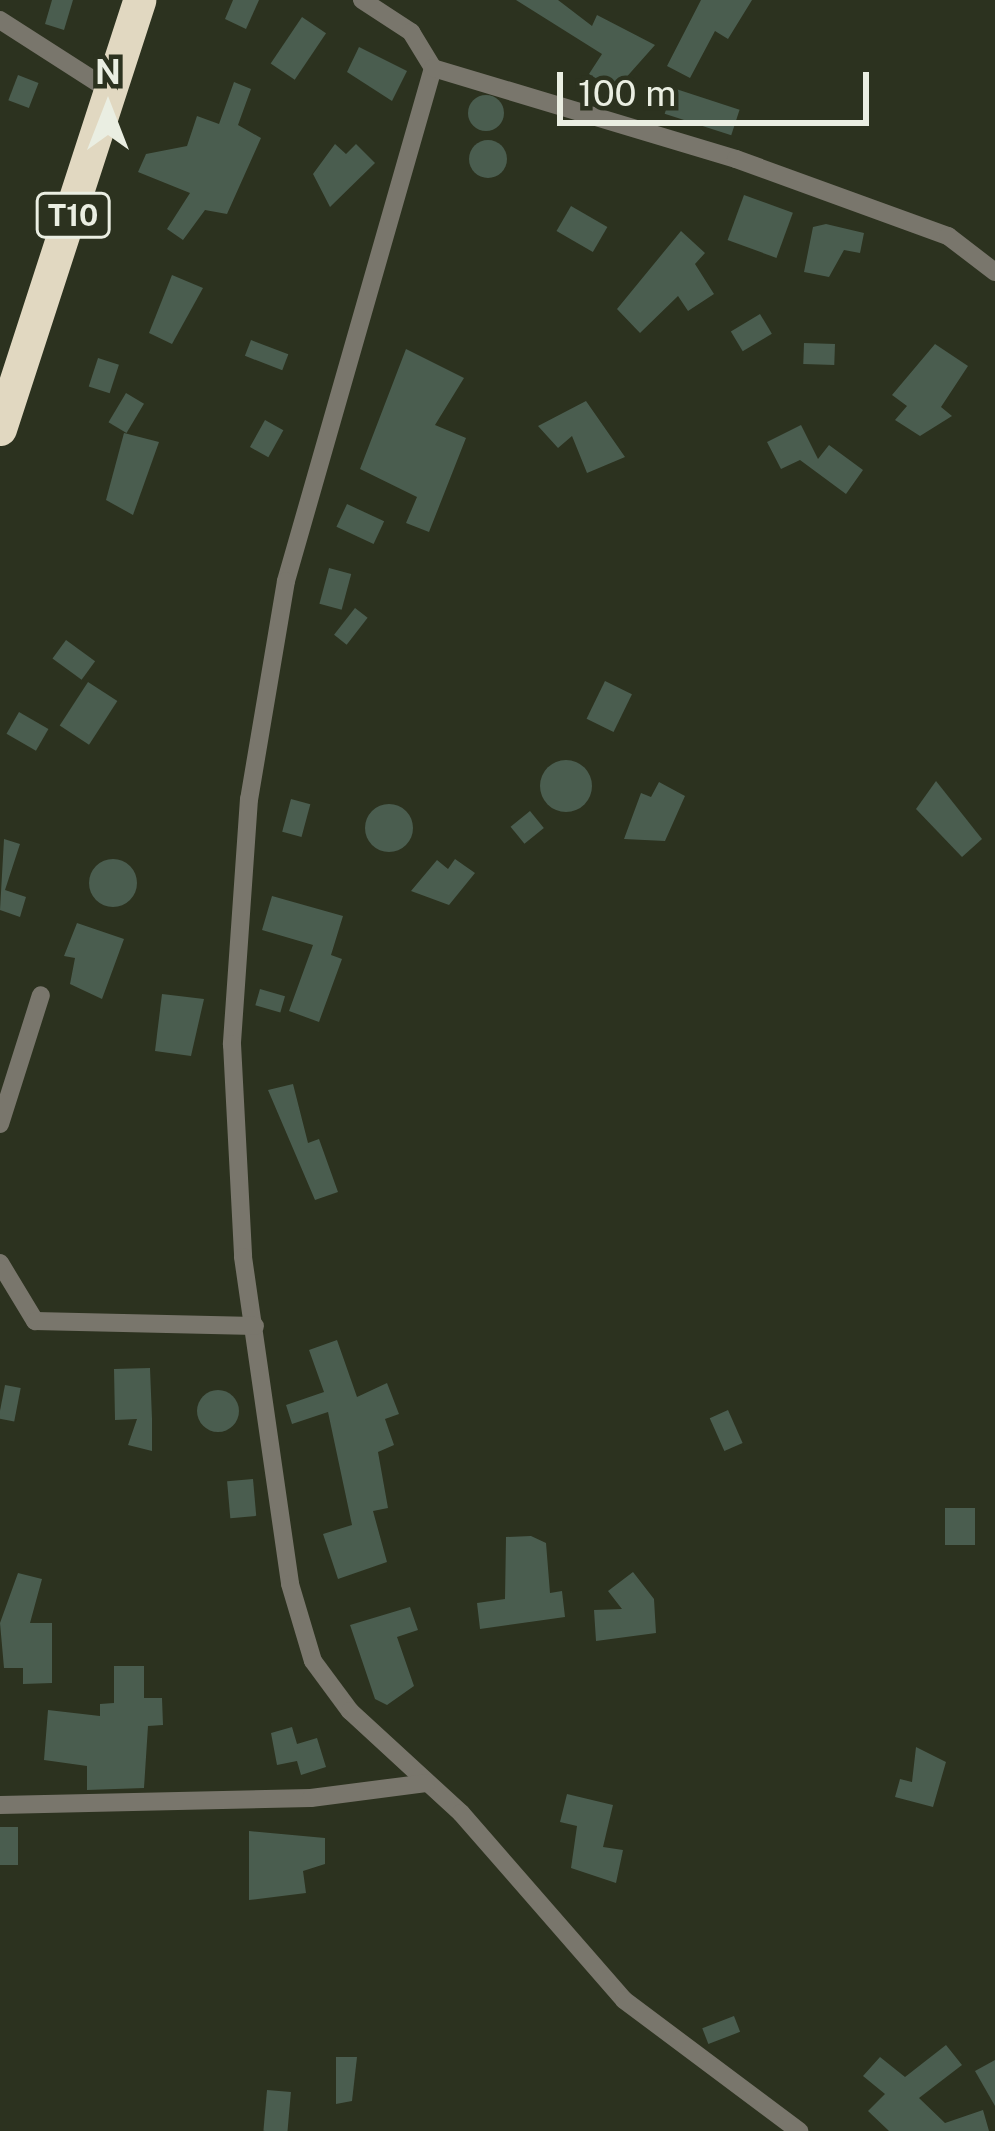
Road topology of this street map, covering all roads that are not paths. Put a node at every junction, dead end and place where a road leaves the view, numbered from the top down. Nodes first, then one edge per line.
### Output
1 (139, 0) edge
2 (362, 0) edge
3 (0, 20) edge
4 (433, 68) junction
5 (112, 93) junction
6 (995, 272) edge
7 (0, 429) edge
8 (41, 995) dead end
9 (0, 1124) edge
10 (0, 1263) edge
11 (255, 1326) junction
12 (426, 1783) junction
13 (0, 1805) edge
14 (799, 2131) edge

1 - 5 highway, T10
2 - 4 street
3 - 5 street
4 - 6 street
4 - 11 street
5 - 7 highway, T10
8 - 9 street
10 - 11 street
11 - 12 street
12 - 13 street
12 - 14 street

